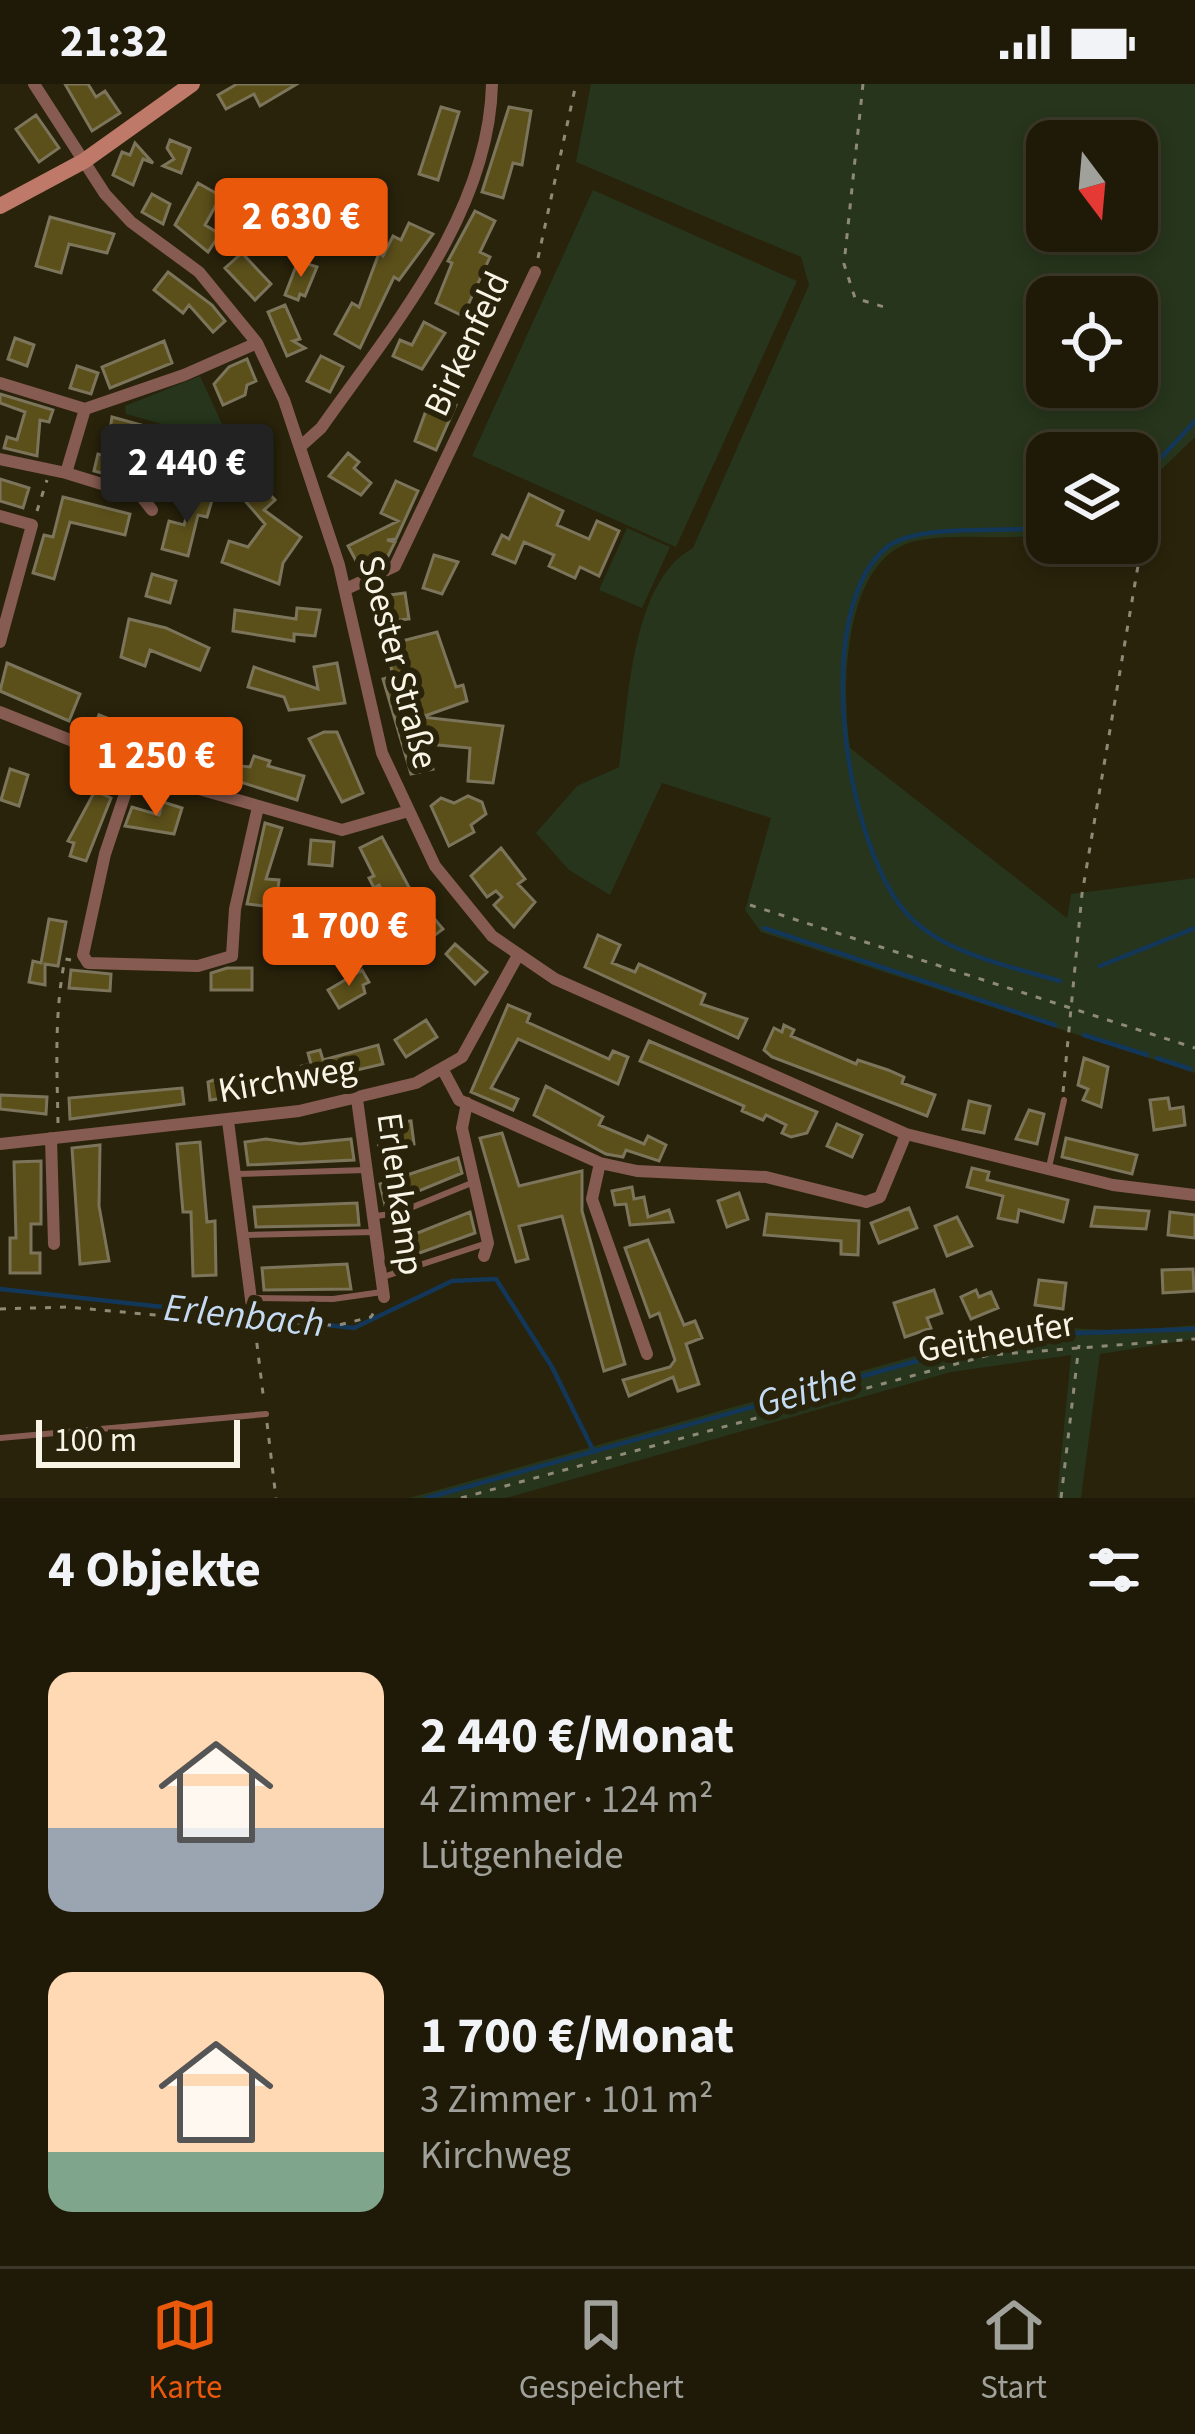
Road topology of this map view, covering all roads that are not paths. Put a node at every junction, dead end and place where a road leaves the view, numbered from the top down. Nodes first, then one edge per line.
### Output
1 (34, 84) edge
2 (192, 84) edge
3 (492, 84) edge
4 (84, 161) junction
5 (0, 206) edge
6 (535, 272) road end
7 (257, 343) junction
8 (0, 382) edge
9 (85, 409) junction
10 (301, 446) junction
11 (0, 459) edge
12 (66, 473) junction
13 (152, 511) dead end
14 (0, 517) edge
15 (346, 589) junction
16 (0, 642) edge
17 (0, 712) edge
18 (134, 766) junction
19 (258, 806) junction
20 (405, 812) junction
21 (517, 957) junction
22 (444, 1072) junction
23 (357, 1099) junction
24 (1064, 1100) road end
25 (467, 1103) junction
26 (228, 1121) junction
27 (906, 1133) junction
28 (55, 1137) junction
29 (0, 1144) edge
30 (600, 1163) junction
31 (366, 1171) junction
32 (1048, 1171) junction
33 (235, 1174) junction
34 (474, 1182) junction
35 (1195, 1195) edge
36 (372, 1216) junction
37 (374, 1232) junction
38 (242, 1235) junction
39 (54, 1244) dead end
40 (486, 1249) joint
41 (382, 1289) junction
42 (251, 1298) junction
43 (253, 1315) dead end
44 (647, 1354) dead end
45 (266, 1414) road end
46 (0, 1438) edge

1 - 4 street, Soester Straße
2 - 4 main road
3 - 10 street
4 - 5 main road
4 - 7 street, Soester Straße
6 - 15 street, Birkenfeld
7 - 9 street
7 - 10 street, Soester Straße
8 - 9 street
9 - 12 street
10 - 15 street, Soester Straße
11 - 12 street
12 - 13 street
14 - 16 street
15 - 20 street, Soester Straße
17 - 18 street
18 - 19 street
18 - 19 street
19 - 20 street
20 - 21 street, Soester Straße
21 - 22 street
21 - 27 street, Soester Straße
22 - 23 street, Kirchweg
22 - 25 street
23 - 26 street, Kirchweg
23 - 31 street, Erlenkamp
24 - 32 lane
25 - 30 street
25 - 34 street, Erlenkamp
26 - 28 street, Kirchweg
26 - 33 street
27 - 30 street
27 - 32 street, Soester Straße
28 - 29 street, Kirchweg
28 - 39 street
30 - 44 street
31 - 33 lane
31 - 36 street, Erlenkamp
32 - 35 street, Soester Straße
33 - 38 street
34 - 36 lane
34 - 40 street, Erlenkamp
36 - 37 street, Erlenkamp
37 - 38 lane
37 - 41 street, Erlenkamp
38 - 42 street
40 - 41 lane
41 - 42 lane
42 - 43 street
45 - 46 lane

